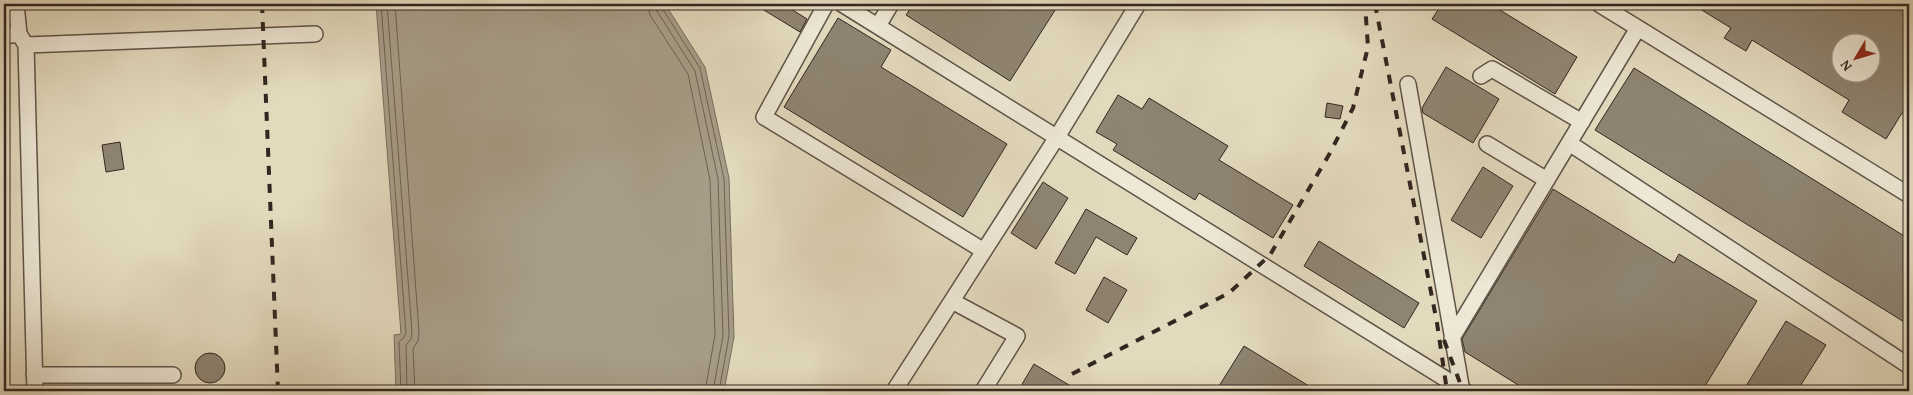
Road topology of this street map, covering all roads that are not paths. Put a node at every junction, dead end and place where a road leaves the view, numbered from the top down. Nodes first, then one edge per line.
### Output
1 (16, 4) edge
2 (826, 4) edge
3 (842, 4) edge
4 (891, 4) edge
5 (1138, 4) edge
6 (1599, 4) edge
7 (878, 26) junction
8 (1638, 28) junction
9 (316, 34) dead end
10 (4, 36) edge
11 (22, 39) junction
12 (1481, 76) dead end
13 (1408, 84) dead end
14 (1582, 122) junction
15 (1057, 137) junction
16 (1569, 143) junction
17 (1487, 144) dead end
18 (1547, 180) junction
19 (1909, 195) edge
20 (984, 252) junction
21 (952, 301) junction
22 (1452, 338) junction
23 (1909, 366) edge
24 (34, 375) junction
25 (173, 376) dead end
26 (35, 391) edge
27 (894, 391) edge
28 (983, 391) edge
29 (1463, 391) edge

1 - 11 street
2 - 20 street
3 - 7 street
4 - 7 street
5 - 15 street
6 - 8 street
7 - 15 street
8 - 14 street
8 - 19 street
9 - 11 street
10 - 11 street
11 - 24 street
12 - 14 street
13 - 22 street
14 - 16 street
15 - 20 street
15 - 29 street
16 - 18 street
16 - 23 street
17 - 18 street
18 - 22 street
20 - 21 street
21 - 27 street
21 - 28 street
22 - 29 street
24 - 25 street
24 - 26 street

